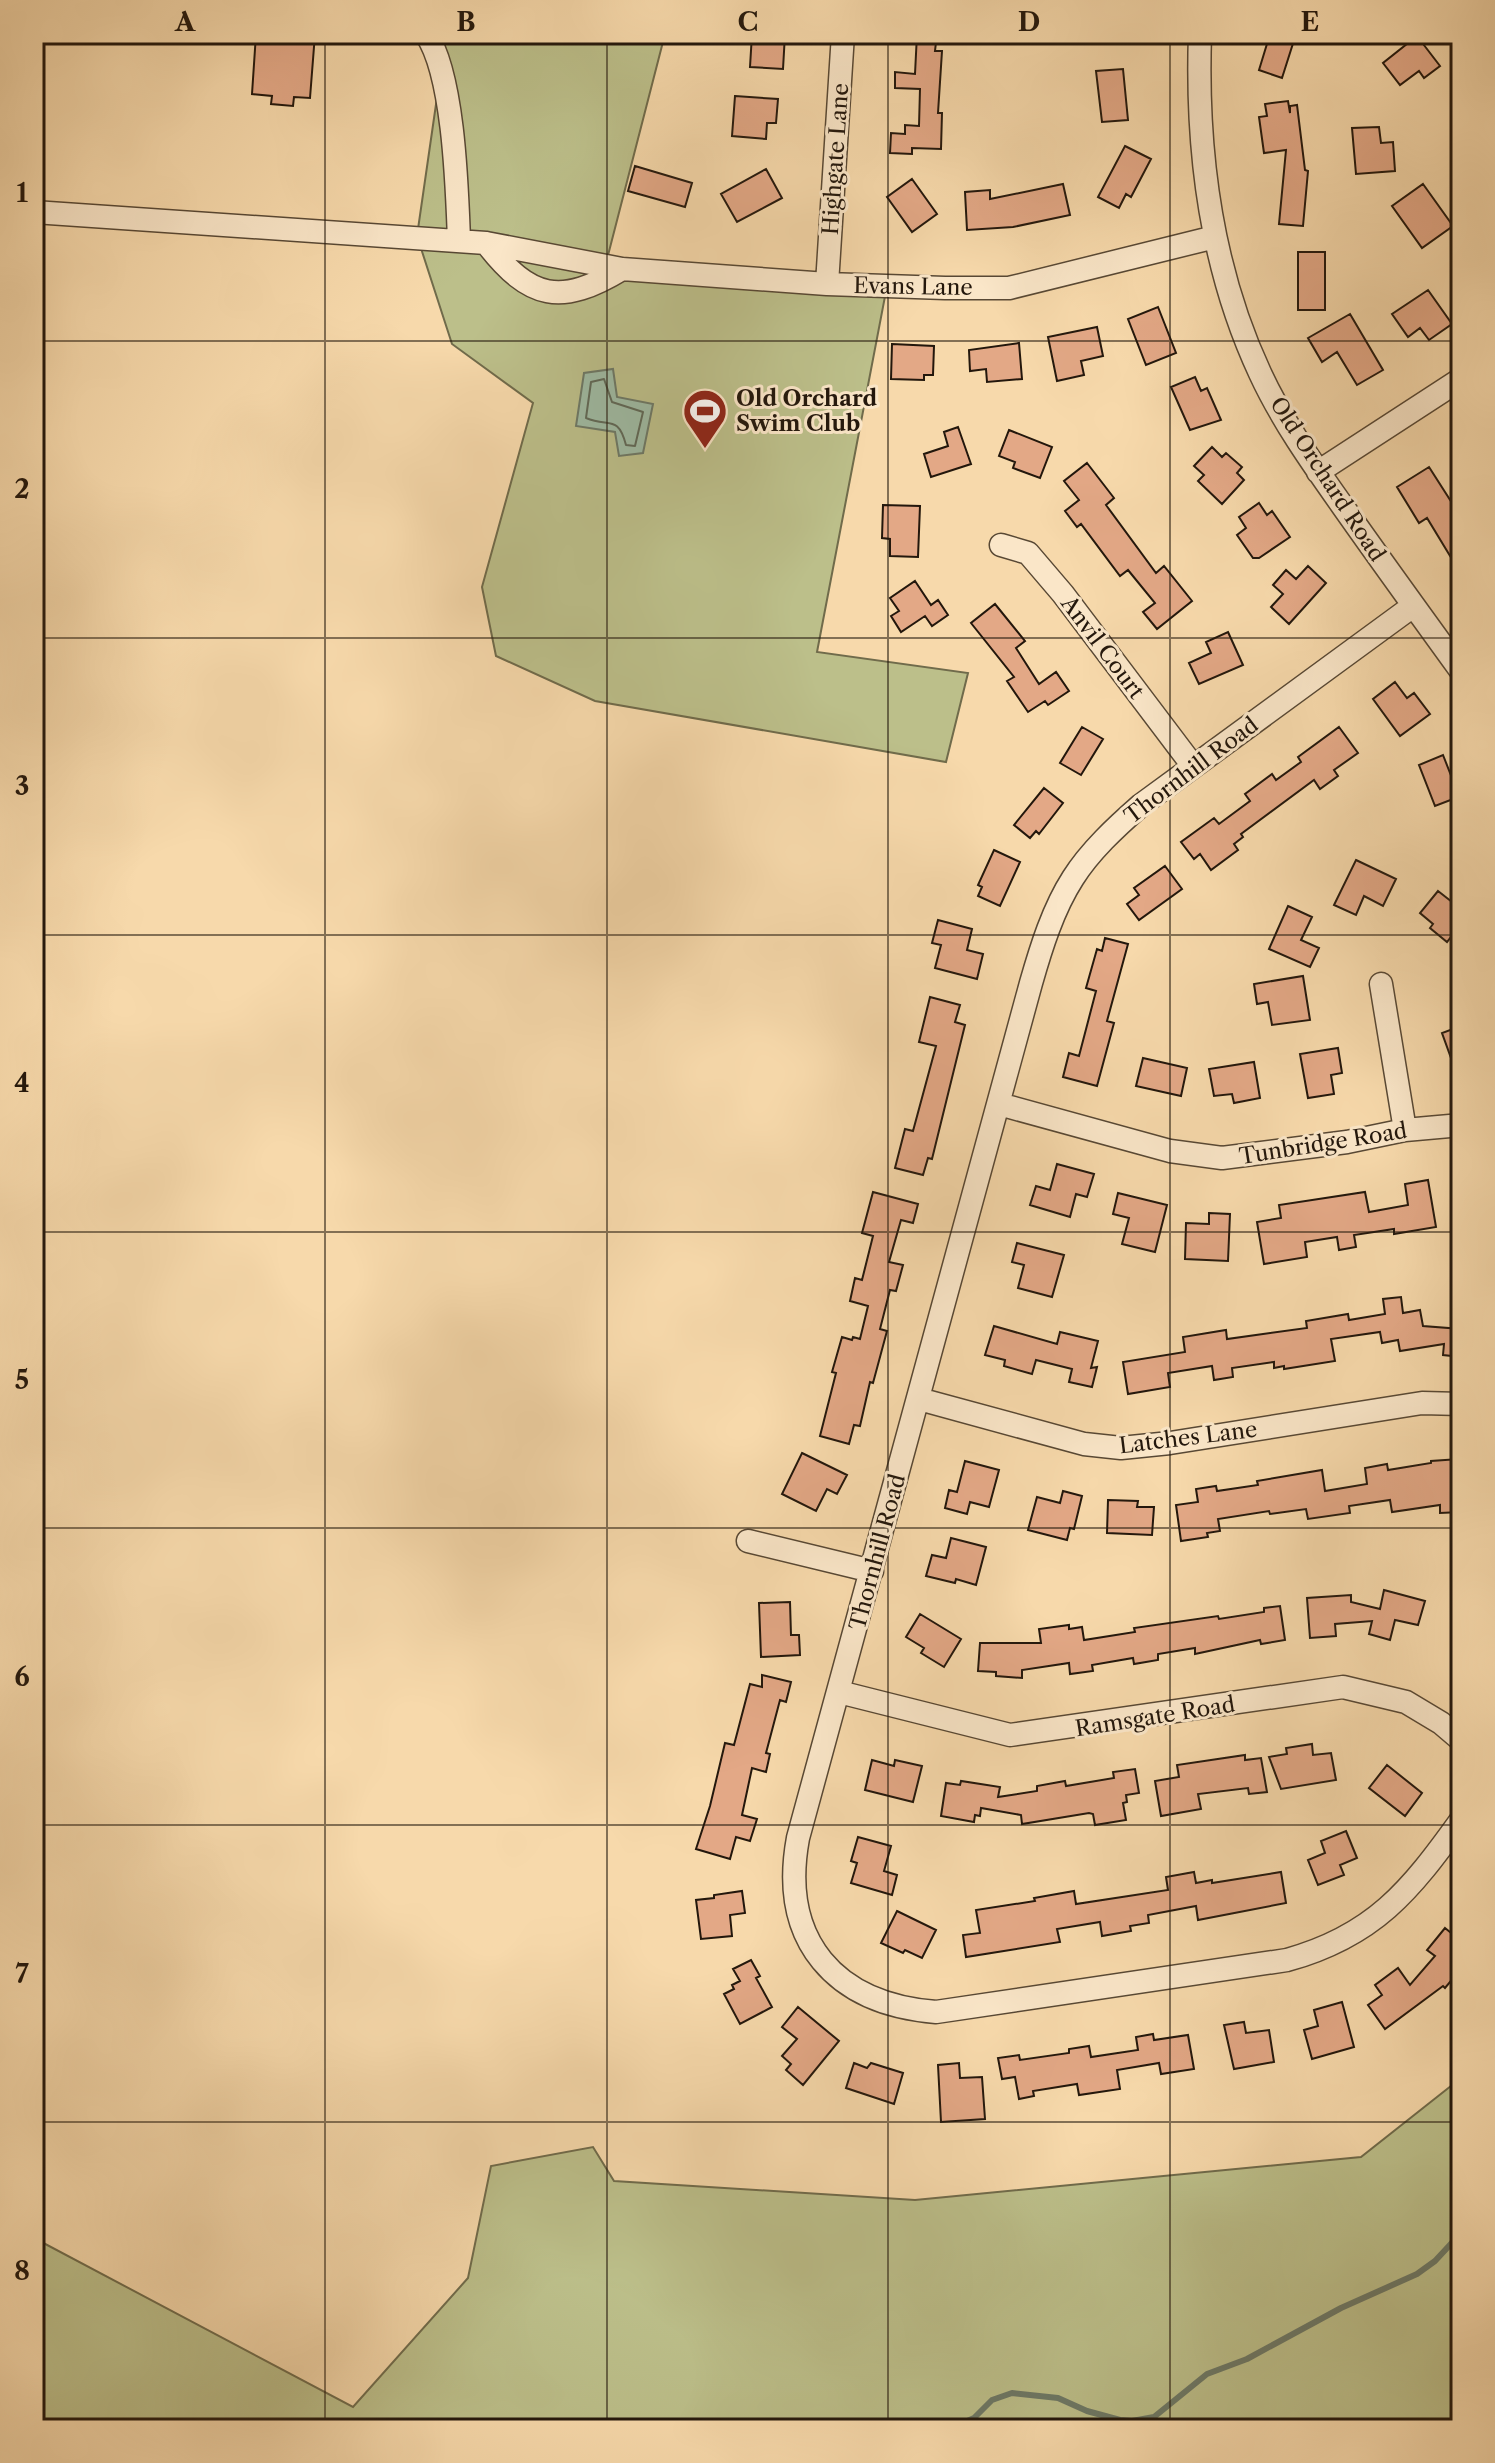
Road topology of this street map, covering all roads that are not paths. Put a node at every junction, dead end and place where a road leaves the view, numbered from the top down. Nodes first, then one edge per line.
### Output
1 (426, 34) edge
2 (843, 34) edge
3 (1200, 34) edge
4 (34, 212) edge
5 (1215, 237) junction
6 (459, 240) junction
7 (486, 243) junction
8 (614, 268) junction
9 (827, 284) junction
10 (1461, 379) edge
11 (1318, 472) junction
12 (1001, 545) dead end
13 (1413, 606) junction
14 (1461, 671) edge
15 (1193, 766) junction
16 (1381, 984) dead end
17 (999, 1104) junction
18 (1461, 1125) edge
19 (1405, 1130) junction
20 (919, 1399) junction
21 (1461, 1404) edge
22 (748, 1541) dead end
23 (872, 1571) junction
24 (839, 1692) junction
25 (1461, 1740) edge
26 (1461, 1820) edge

1 - 6 street
2 - 9 street, Highgate Lane
3 - 5 street, Old Orchard Road
4 - 6 street, Evans Lane
5 - 9 street, Evans Lane
5 - 11 street, Old Orchard Road
6 - 7 street, Evans Lane
7 - 8 street, Evans Lane
7 - 8 street
8 - 9 street, Evans Lane
10 - 11 street
11 - 13 street, Old Orchard Road
12 - 15 street, Anvil Court
13 - 14 street, Old Orchard Road
13 - 15 street, Thornhill Road
15 - 17 street, Thornhill Road
16 - 19 street
17 - 19 street, Tunbridge Road
17 - 20 street, Thornhill Road
18 - 19 street, Tunbridge Road
20 - 21 street, Latches Lane
20 - 23 street, Thornhill Road
22 - 23 street
23 - 24 street, Thornhill Road
24 - 25 street, Ramsgate Road
24 - 26 street, Thornhill Road

